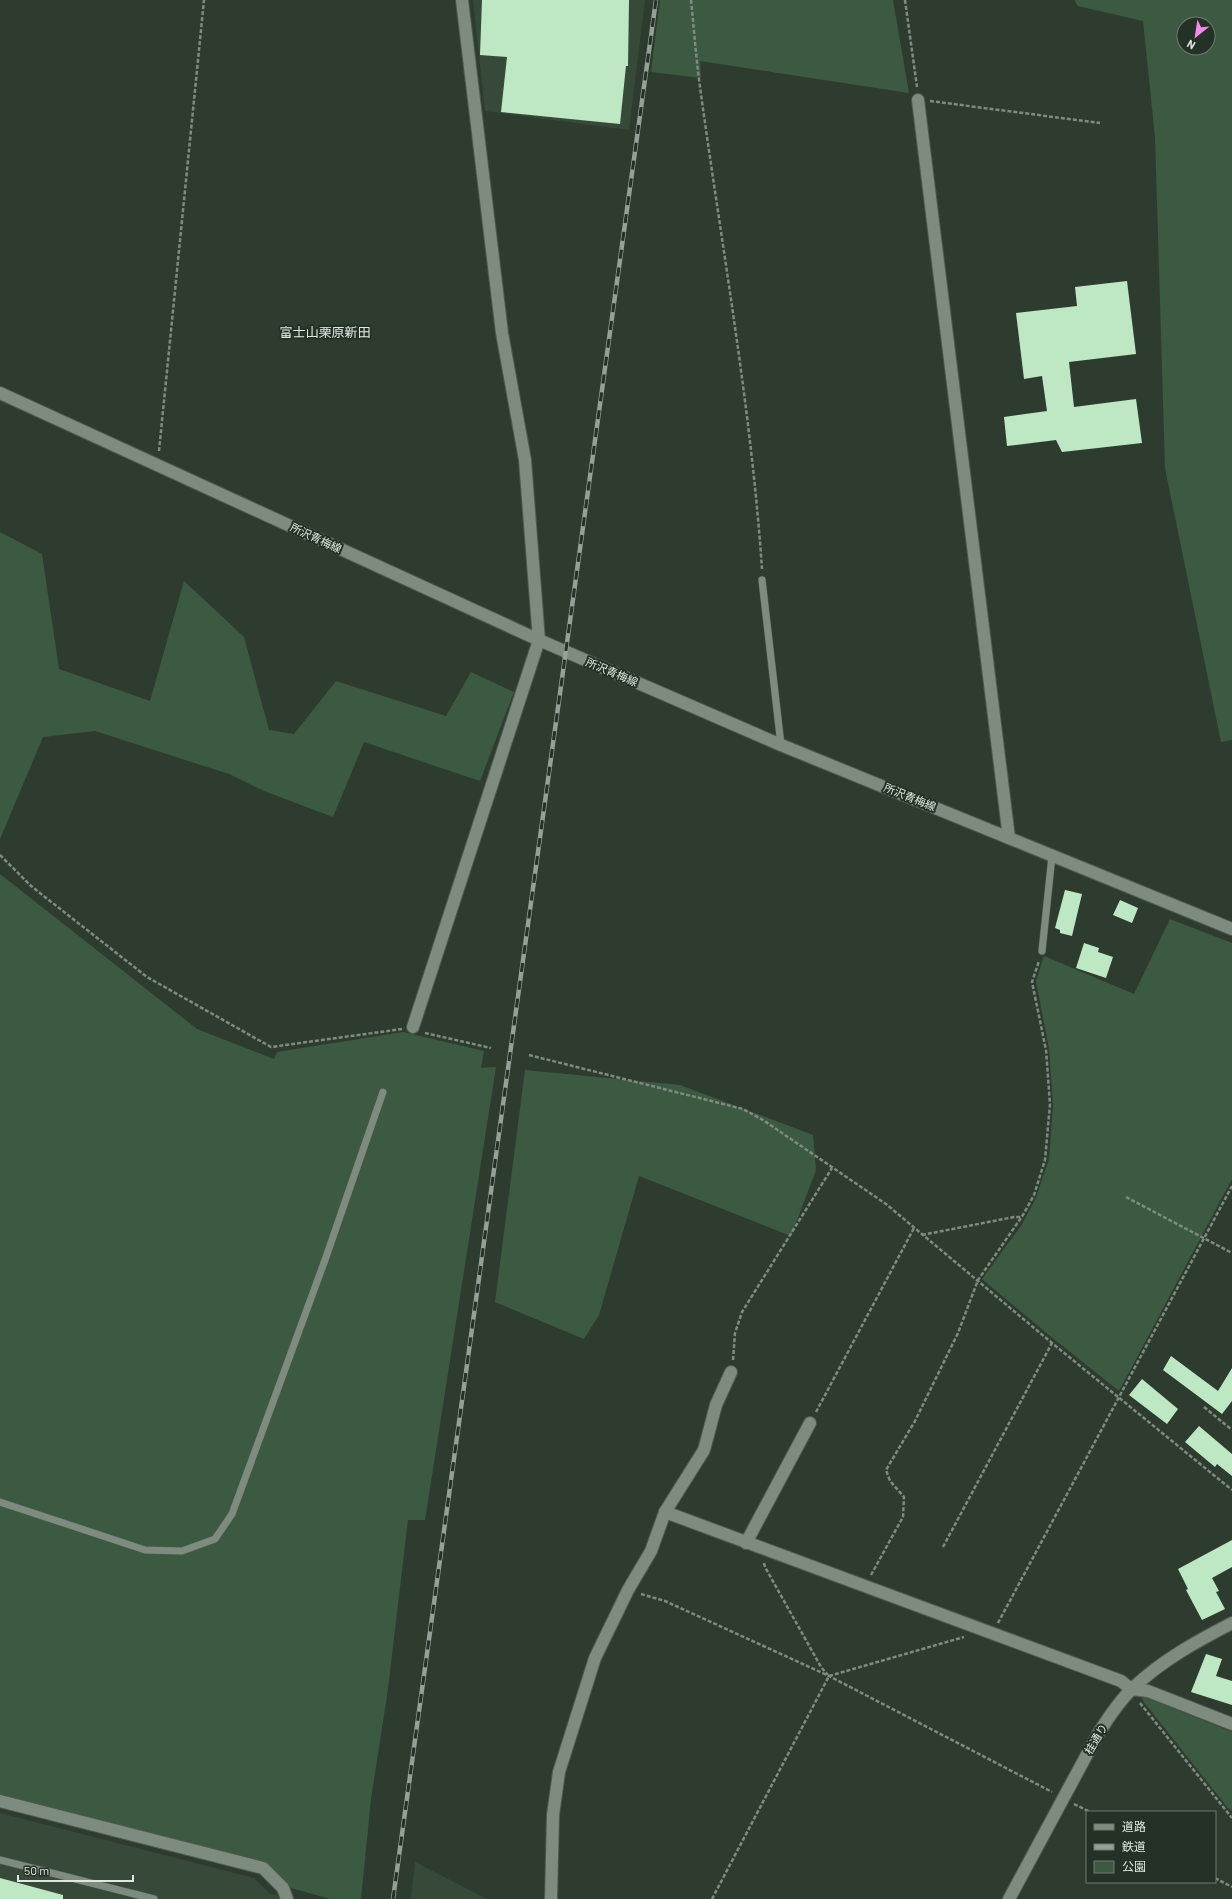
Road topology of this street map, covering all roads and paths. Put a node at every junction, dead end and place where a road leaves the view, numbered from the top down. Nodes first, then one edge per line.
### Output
1 (204, 0) edge
2 (462, 0) edge
3 (690, 0) edge
4 (905, 0) edge
5 (918, 100) junction
6 (1100, 123) dead end
7 (0, 393) edge
8 (158, 465) junction
9 (762, 580) joint
10 (539, 640) junction
11 (781, 745) junction
12 (1009, 838) junction
13 (0, 855) edge
14 (1052, 856) junction
15 (1232, 929) edge
16 (1042, 951) joint
17 (413, 1027) junction
18 (491, 1048) dead end
19 (529, 1056) dead end
20 (383, 1092) dead end
21 (832, 1168) junction
22 (1232, 1186) edge
23 (1126, 1197) dead end
24 (1022, 1217) junction
25 (914, 1228) junction
26 (922, 1235) junction
27 (1204, 1238) junction
28 (1232, 1253) edge
29 (978, 1280) junction
30 (1052, 1343) junction
31 (731, 1372) joint
32 (1119, 1396) junction
33 (1204, 1407) dead end
34 (810, 1423) joint
35 (1232, 1430) edge
36 (1232, 1490) edge
37 (0, 1502) edge
38 (665, 1512) junction
39 (746, 1543) junction
40 (943, 1547) dead end
41 (763, 1549) junction
42 (866, 1587) junction
43 (628, 1590) junction
44 (1232, 1623) edge
45 (989, 1632) junction
46 (829, 1676) junction
47 (1132, 1689) junction
48 (1232, 1724) edge
49 (1063, 1798) junction
50 (0, 1801) edge
51 (1088, 1811) edge
52 (1232, 1818) edge
53 (0, 1860) edge
54 (1216, 1879) edge
55 (1232, 1887) edge
56 (154, 1899) edge
57 (286, 1899) edge
58 (551, 1899) edge
59 (712, 1899) edge
60 (1009, 1899) edge

1 - 8 path
2 - 10 street
3 - 9 path
4 - 5 path
5 - 6 path
5 - 12 street
7 - 8 street, 所沢青梅線
8 - 10 street, 所沢青梅線
9 - 11 lane
10 - 11 street, 所沢青梅線
10 - 17 street
11 - 12 street, 所沢青梅線
12 - 14 street, 所沢青梅線
13 - 17 path
14 - 15 street, 所沢青梅線
14 - 16 lane
16 - 24 path
17 - 18 path
19 - 21 path
20 - 37 lane
21 - 25 path
21 - 31 path
22 - 27 path
23 - 27 path
24 - 26 path
24 - 29 path
25 - 26 path
25 - 34 path
26 - 29 path
27 - 28 path
27 - 32 path
29 - 30 path
29 - 42 path
30 - 32 path
30 - 40 path
31 - 38 street
32 - 36 path
32 - 45 path
33 - 35 path
34 - 39 street
38 - 39 street
38 - 43 street
39 - 41 street
41 - 42 street
41 - 46 path
42 - 45 street
43 - 46 path
43 - 58 street
44 - 47 street, 桂通り
45 - 46 path
45 - 47 street
46 - 49 path
46 - 59 path
47 - 48 street
47 - 49 street, 桂通り
47 - 52 path
49 - 51 path
49 - 60 street, 桂通り
50 - 57 street
53 - 56 lane
54 - 55 path

